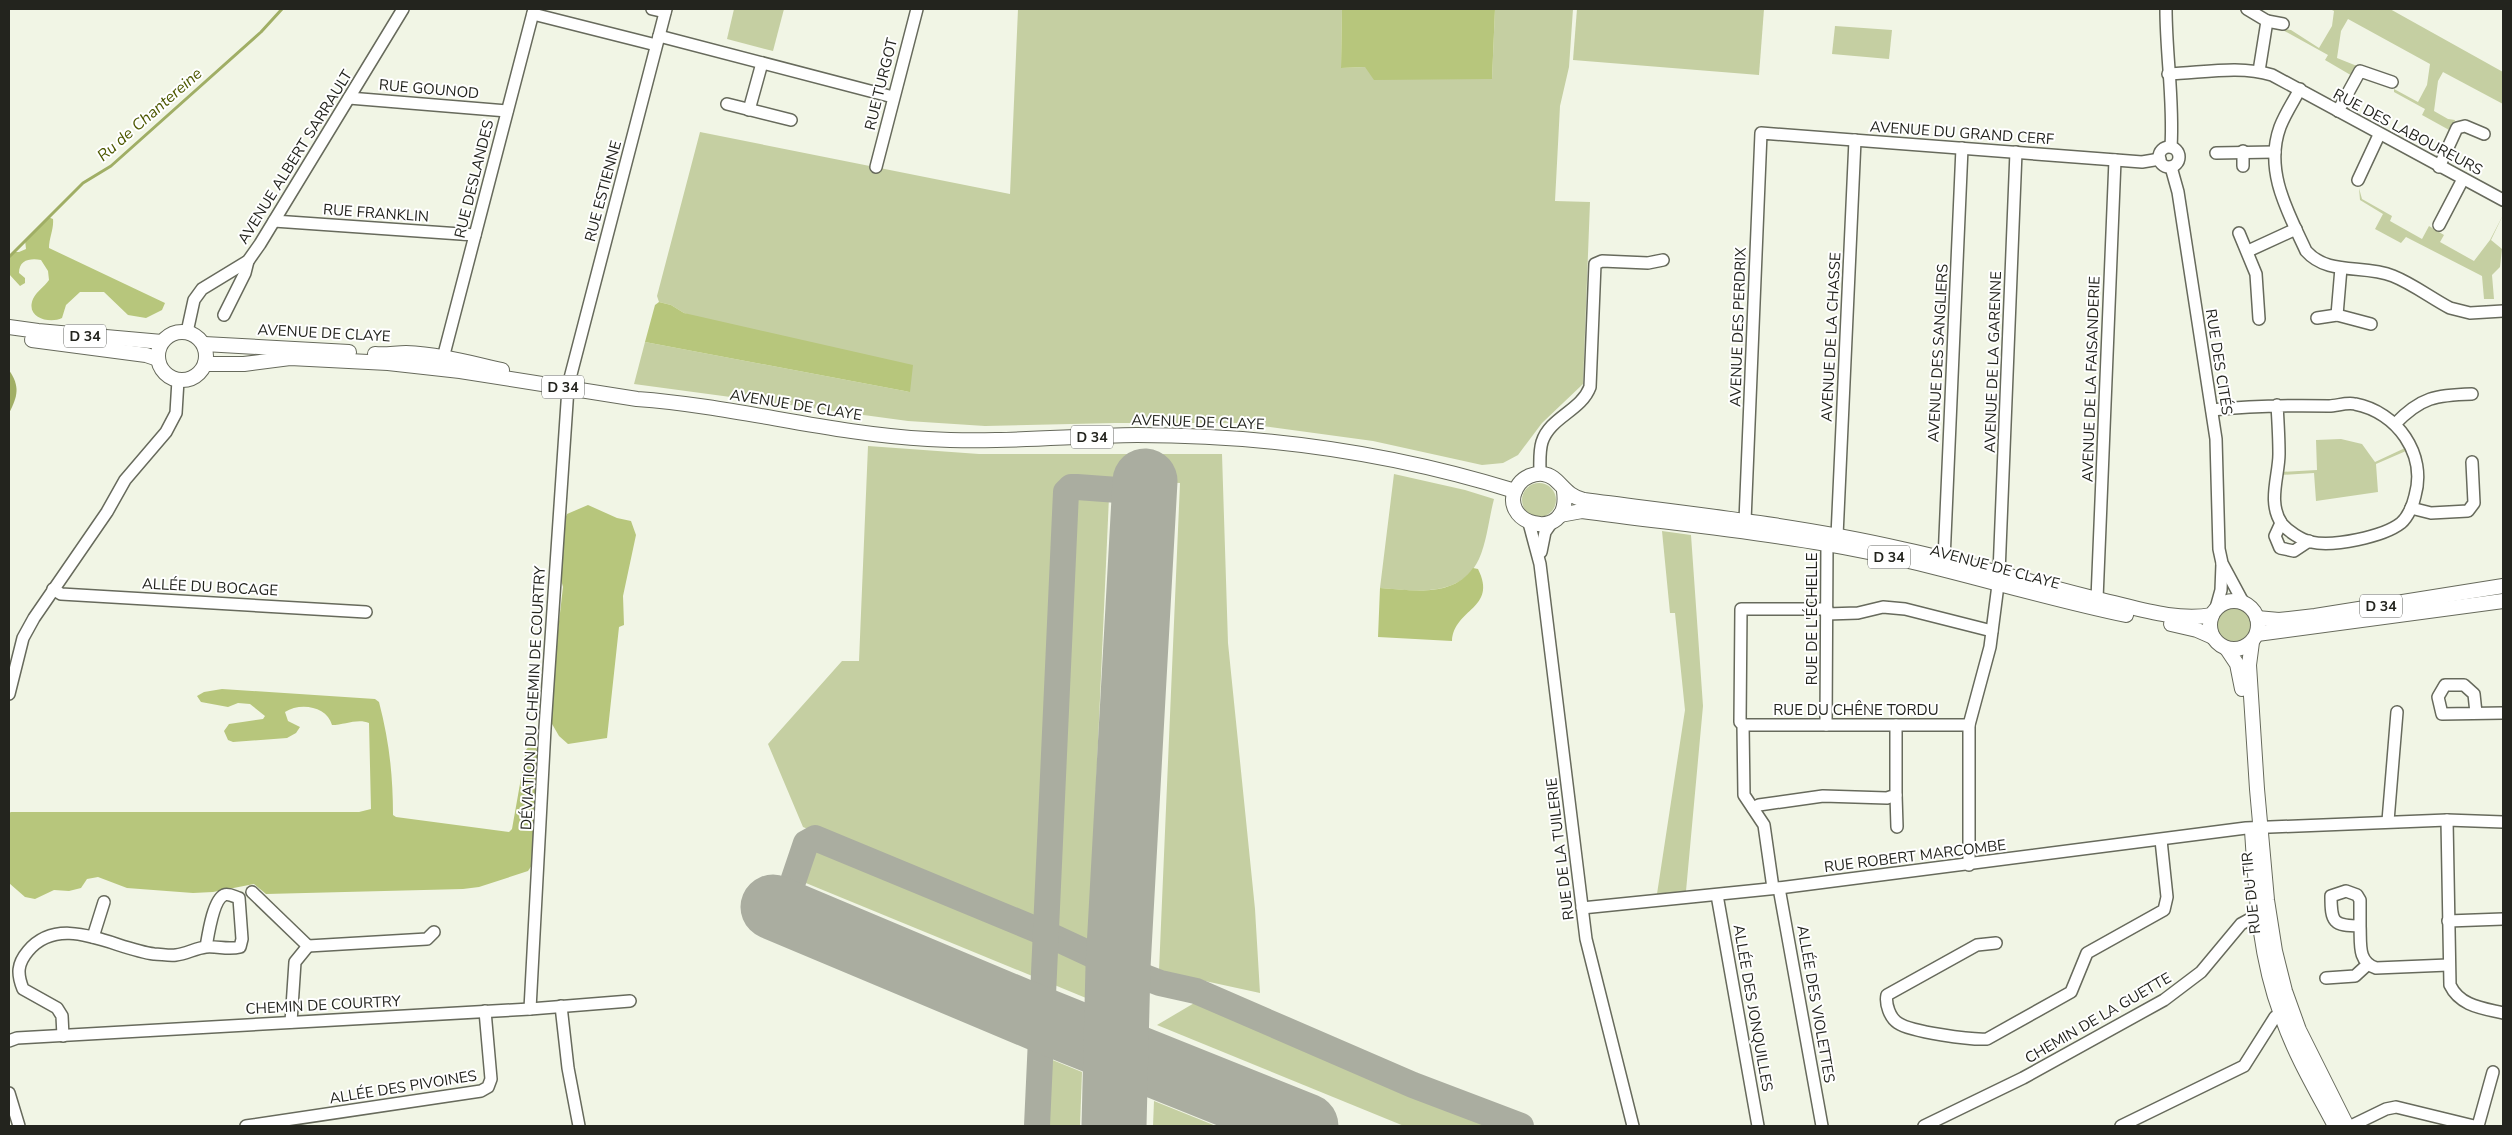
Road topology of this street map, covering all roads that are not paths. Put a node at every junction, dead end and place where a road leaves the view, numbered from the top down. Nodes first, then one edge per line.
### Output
1 (403, 9) edge
2 (652, 9) edge
3 (916, 9) edge
4 (2166, 9) edge
5 (2247, 9) edge
6 (534, 11) edge
7 (665, 11) edge
8 (2267, 21) junction
9 (2283, 24) dead end
10 (657, 41) junction
11 (762, 63) junction
12 (2259, 71) junction
13 (2168, 74) junction
14 (2392, 82) dead end
15 (2300, 89) junction
16 (894, 97) junction
17 (349, 98) junction
18 (727, 104) dead end
19 (507, 110) junction
20 (749, 110) junction
21 (2338, 111) junction
22 (792, 120) dead end
23 (1761, 133) joint
24 (2484, 134) dead end
25 (2379, 135) junction
26 (1855, 140) junction
27 (2171, 147) junction
28 (1962, 148) junction
29 (2243, 151) junction
30 (2016, 152) junction
31 (2275, 152) junction
32 (2216, 153) dead end
33 (2160, 159) junction
34 (2115, 160) junction
35 (2243, 166) dead end
36 (2439, 166) junction
37 (876, 167) dead end
38 (2171, 167) junction
39 (2463, 179) junction
40 (2358, 180) dead end
41 (2503, 200) edge
42 (274, 221) junction
43 (2439, 226) dead end
44 (2296, 229) junction
45 (2239, 233) dead end
46 (475, 235) junction
47 (2248, 251) junction
48 (1663, 260) dead end
49 (248, 261) junction
50 (2341, 268) junction
51 (2503, 312) edge
52 (224, 315) dead end
53 (2337, 316) junction
54 (2317, 318) dead end
55 (2259, 319) dead end
56 (2371, 324) dead end
57 (9, 327) edge
58 (187, 332) junction
59 (9, 336) edge
60 (162, 342) junction
61 (204, 344) junction
62 (443, 358) junction
63 (158, 359) junction
64 (388, 363) junction
65 (205, 364) junction
66 (178, 380) junction
67 (568, 385) junction
68 (2472, 394) dead end
69 (2277, 405) junction
70 (2212, 410) junction
71 (2395, 424) junction
72 (2472, 462) dead end
73 (1540, 474) junction
74 (1515, 491) junction
75 (1564, 491) junction
76 (2412, 508) junction
77 (1556, 518) junction
78 (1745, 521) junction
79 (1530, 523) junction
80 (2281, 523) junction
81 (1832, 540) junction
82 (2309, 541) junction
83 (1944, 560) junction
84 (2222, 562) junction
85 (1540, 564) junction
86 (1999, 579) junction
87 (2503, 586) edge
88 (53, 588) junction
89 (2097, 599) junction
90 (2503, 601) edge
91 (2243, 602) junction
92 (366, 612) dead end
93 (1827, 612) junction
94 (2214, 612) junction
95 (2257, 618) junction
96 (1992, 631) junction
97 (2213, 637) junction
98 (2255, 638) junction
99 (2227, 649) junction
100 (9, 694) edge
101 (2397, 712) dead end
102 (2503, 712) edge
103 (2476, 713) dead end
104 (1744, 725) junction
105 (1826, 725) junction
106 (1896, 725) junction
107 (1969, 725) junction
108 (1896, 795) junction
109 (1753, 808) junction
110 (2447, 820) junction
111 (2388, 821) junction
112 (2503, 822) edge
113 (1897, 827) dead end
114 (2256, 828) junction
115 (2161, 840) junction
116 (1969, 865) junction
117 (1776, 888) junction
118 (252, 892) dead end
119 (1717, 895) junction
120 (104, 902) dead end
121 (1582, 908) junction
122 (2264, 916) junction
123 (2503, 919) edge
124 (2448, 920) junction
125 (2360, 926) dead end
126 (434, 932) dead end
127 (93, 937) junction
128 (1996, 943) dead end
129 (308, 946) junction
130 (206, 947) junction
131 (2367, 965) junction
132 (2448, 965) junction
133 (2326, 978) dead end
134 (630, 1001) dead end
135 (561, 1006) junction
136 (530, 1009) junction
137 (485, 1011) junction
138 (2286, 1013) junction
139 (2503, 1013) edge
140 (291, 1022) junction
141 (63, 1036) junction
142 (12, 1038) edge
143 (2493, 1072) dead end
144 (9, 1093) edge
145 (19, 1126) edge
146 (246, 1126) edge
147 (579, 1126) edge
148 (1633, 1126) edge
149 (1758, 1126) edge
150 (1822, 1126) edge
151 (1924, 1126) edge
152 (2121, 1126) edge
153 (2335, 1126) edge
154 (2349, 1126) edge
155 (2474, 1126) edge
156 (2478, 1126) edge

1 - 17 street, AVENUE ALBERT SARRAULT
2 - 7 street
3 - 16 street, RUE TURGOT
4 - 13 street
5 - 8 street
6 - 10 street
6 - 19 street, RUE DESLANDES
7 - 10 street, RUE ESTIENNE
8 - 9 street
8 - 12 street
10 - 11 street
10 - 67 street, RUE ESTIENNE
11 - 16 street
11 - 20 street
12 - 13 street, RUE DES LABOUREURS
12 - 15 street, RUE DES LABOUREURS
13 - 27 street
14 - 21 street
15 - 21 street, RUE DES LABOUREURS
15 - 31 street
16 - 37 street, RUE TURGOT
17 - 19 street, RUE GOUNOD
17 - 42 street, AVENUE ALBERT SARRAULT
18 - 20 street
19 - 46 street, RUE DESLANDES
20 - 22 street
21 - 25 street, RUE DES LABOUREURS
23 - 26 street, AVENUE DU GRAND CERF
23 - 78 street, AVENUE DES PERDRIX
24 - 36 street
25 - 36 street, RUE DES LABOUREURS
25 - 40 street
26 - 28 street, AVENUE DU GRAND CERF
26 - 81 street, AVENUE DE LA CHASSE
27 - 33 street
27 - 38 street
28 - 30 street, AVENUE DU GRAND CERF
28 - 83 street, AVENUE DES SANGLIERS
29 - 31 street
29 - 32 street
29 - 35 street
30 - 34 street, AVENUE DU GRAND CERF
30 - 86 street, AVENUE DE LA GARENNE
31 - 44 street
33 - 34 street, AVENUE DU GRAND CERF
33 - 38 street
34 - 89 street, AVENUE DE LA FAISANDERIE
36 - 39 street, RUE DES LABOUREURS
38 - 70 street, RUE DES CITÉS
39 - 41 street, RUE DES LABOUREURS
39 - 43 street
42 - 46 street, RUE FRANKLIN
42 - 49 street, AVENUE ALBERT SARRAULT
44 - 47 street
44 - 50 street
45 - 47 street
46 - 62 street, RUE DESLANDES
47 - 55 street
48 - 73 street
49 - 52 street
49 - 58 street, AVENUE ALBERT SARRAULT
50 - 51 street
50 - 53 street
53 - 54 street
53 - 56 street
57 - 60 main road, D 34
58 - 60 main road, D 34
58 - 61 main road
59 - 63 main road, D 34
60 - 63 main road
61 - 62 main road, AVENUE DE CLAYE / D 34
61 - 65 main road
62 - 64 main road, AVENUE DE CLAYE
62 - 67 main road, AVENUE DE CLAYE / D 34
63 - 66 main road
64 - 65 main road, AVENUE DE CLAYE / D 34
64 - 67 main road, AVENUE DE CLAYE / D 34
65 - 66 main road
66 - 88 street
67 - 74 main road, AVENUE DE CLAYE / D 34
67 - 136 street, DÉVIATION DU CHEMIN DE COURTRY
68 - 71 street
69 - 70 street
69 - 71 street
69 - 80 street
70 - 84 street, RUE DES CITÉS
71 - 76 street
72 - 76 street
73 - 74 main road
73 - 75 main road, AVENUE DE CLAYE
74 - 79 main road
75 - 77 main road
75 - 78 main road, AVENUE DE CLAYE / D 34
76 - 82 street
77 - 79 main road, AVENUE DE CLAYE
77 - 81 main road, AVENUE DE CLAYE / D 34
77 - 85 street, RUE DE LA TUILERIE
78 - 81 main road, AVENUE DE CLAYE / D 34
79 - 85 street, RUE DE LA TUILERIE
80 - 82 street
80 - 82 street
81 - 83 main road, AVENUE DE CLAYE / D 34
81 - 86 main road, AVENUE DE CLAYE / D 34
81 - 93 street, RUE DE L'ÉCHELLE
83 - 86 main road, AVENUE DE CLAYE / D 34
84 - 91 street, RUE DES CITÉS
84 - 94 street, RUE DES CITÉS
85 - 121 street, RUE DE LA TUILERIE
86 - 89 main road, AVENUE DE CLAYE / D 34
86 - 96 street, AVENUE DE LA GARENNE
86 - 97 main road, AVENUE DE CLAYE / D 34
87 - 95 main road, D 34
88 - 92 street, ALLÉE DU BOCAGE
88 - 100 street
89 - 94 main road, AVENUE DE CLAYE / D 34
90 - 98 main road, D 34
91 - 94 main road
91 - 95 main road
93 - 96 street
93 - 104 street, ALLÉE DES VIOLETTES
93 - 105 street, RUE DE L'ÉCHELLE
94 - 97 main road
95 - 98 main road
96 - 107 street, AVENUE DE LA GARENNE
97 - 99 main road
98 - 99 main road
98 - 114 main road, RUE DU TIR
99 - 114 main road, RUE DU TIR
101 - 111 street
102 - 103 street
104 - 105 street, RUE DU CHÊNE TORDU
104 - 109 street, ALLÉE DES VIOLETTES
105 - 106 street, RUE DU CHÊNE TORDU
106 - 107 street, RUE DU CHÊNE TORDU
106 - 108 street
107 - 116 street, AVENUE DE LA GARENNE
108 - 109 street
108 - 113 street
109 - 117 street, ALLÉE DES VIOLETTES
110 - 111 street, RUE ROBERT MARCOMBE
110 - 112 street, RUE ROBERT MARCOMBE
110 - 124 street
111 - 114 street, RUE ROBERT MARCOMBE
114 - 115 street, RUE ROBERT MARCOMBE
114 - 122 main road, RUE DU TIR
115 - 116 street, RUE ROBERT MARCOMBE
115 - 128 street
116 - 117 street, RUE ROBERT MARCOMBE
117 - 119 street, RUE ROBERT MARCOMBE
117 - 150 street, ALLÉE DES VIOLETTES
118 - 129 street
119 - 121 street, RUE ROBERT MARCOMBE
119 - 149 street, ALLÉE DES JONQUILLES
120 - 127 street
121 - 148 street, RUE DE LA TUILERIE
122 - 138 main road, RUE DU TIR
122 - 151 street, CHEMIN DE LA GUETTE
123 - 124 street
124 - 132 street
125 - 131 street
126 - 129 street
127 - 130 street
127 - 141 street
129 - 140 street
130 - 130 street
131 - 132 street
131 - 133 street
132 - 139 street
134 - 135 street, CHEMIN DE COURTRY
135 - 136 street, CHEMIN DE COURTRY
135 - 147 street
136 - 137 street, CHEMIN DE COURTRY
137 - 140 street, CHEMIN DE COURTRY
137 - 146 street, ALLÉE DES PIVOINES
138 - 152 street
138 - 153 main road, RUE DU TIR
138 - 154 main road, RUE DU TIR
140 - 141 street, CHEMIN DE COURTRY
141 - 142 street, CHEMIN DE COURTRY
143 - 156 street
144 - 145 street
154 - 155 street

